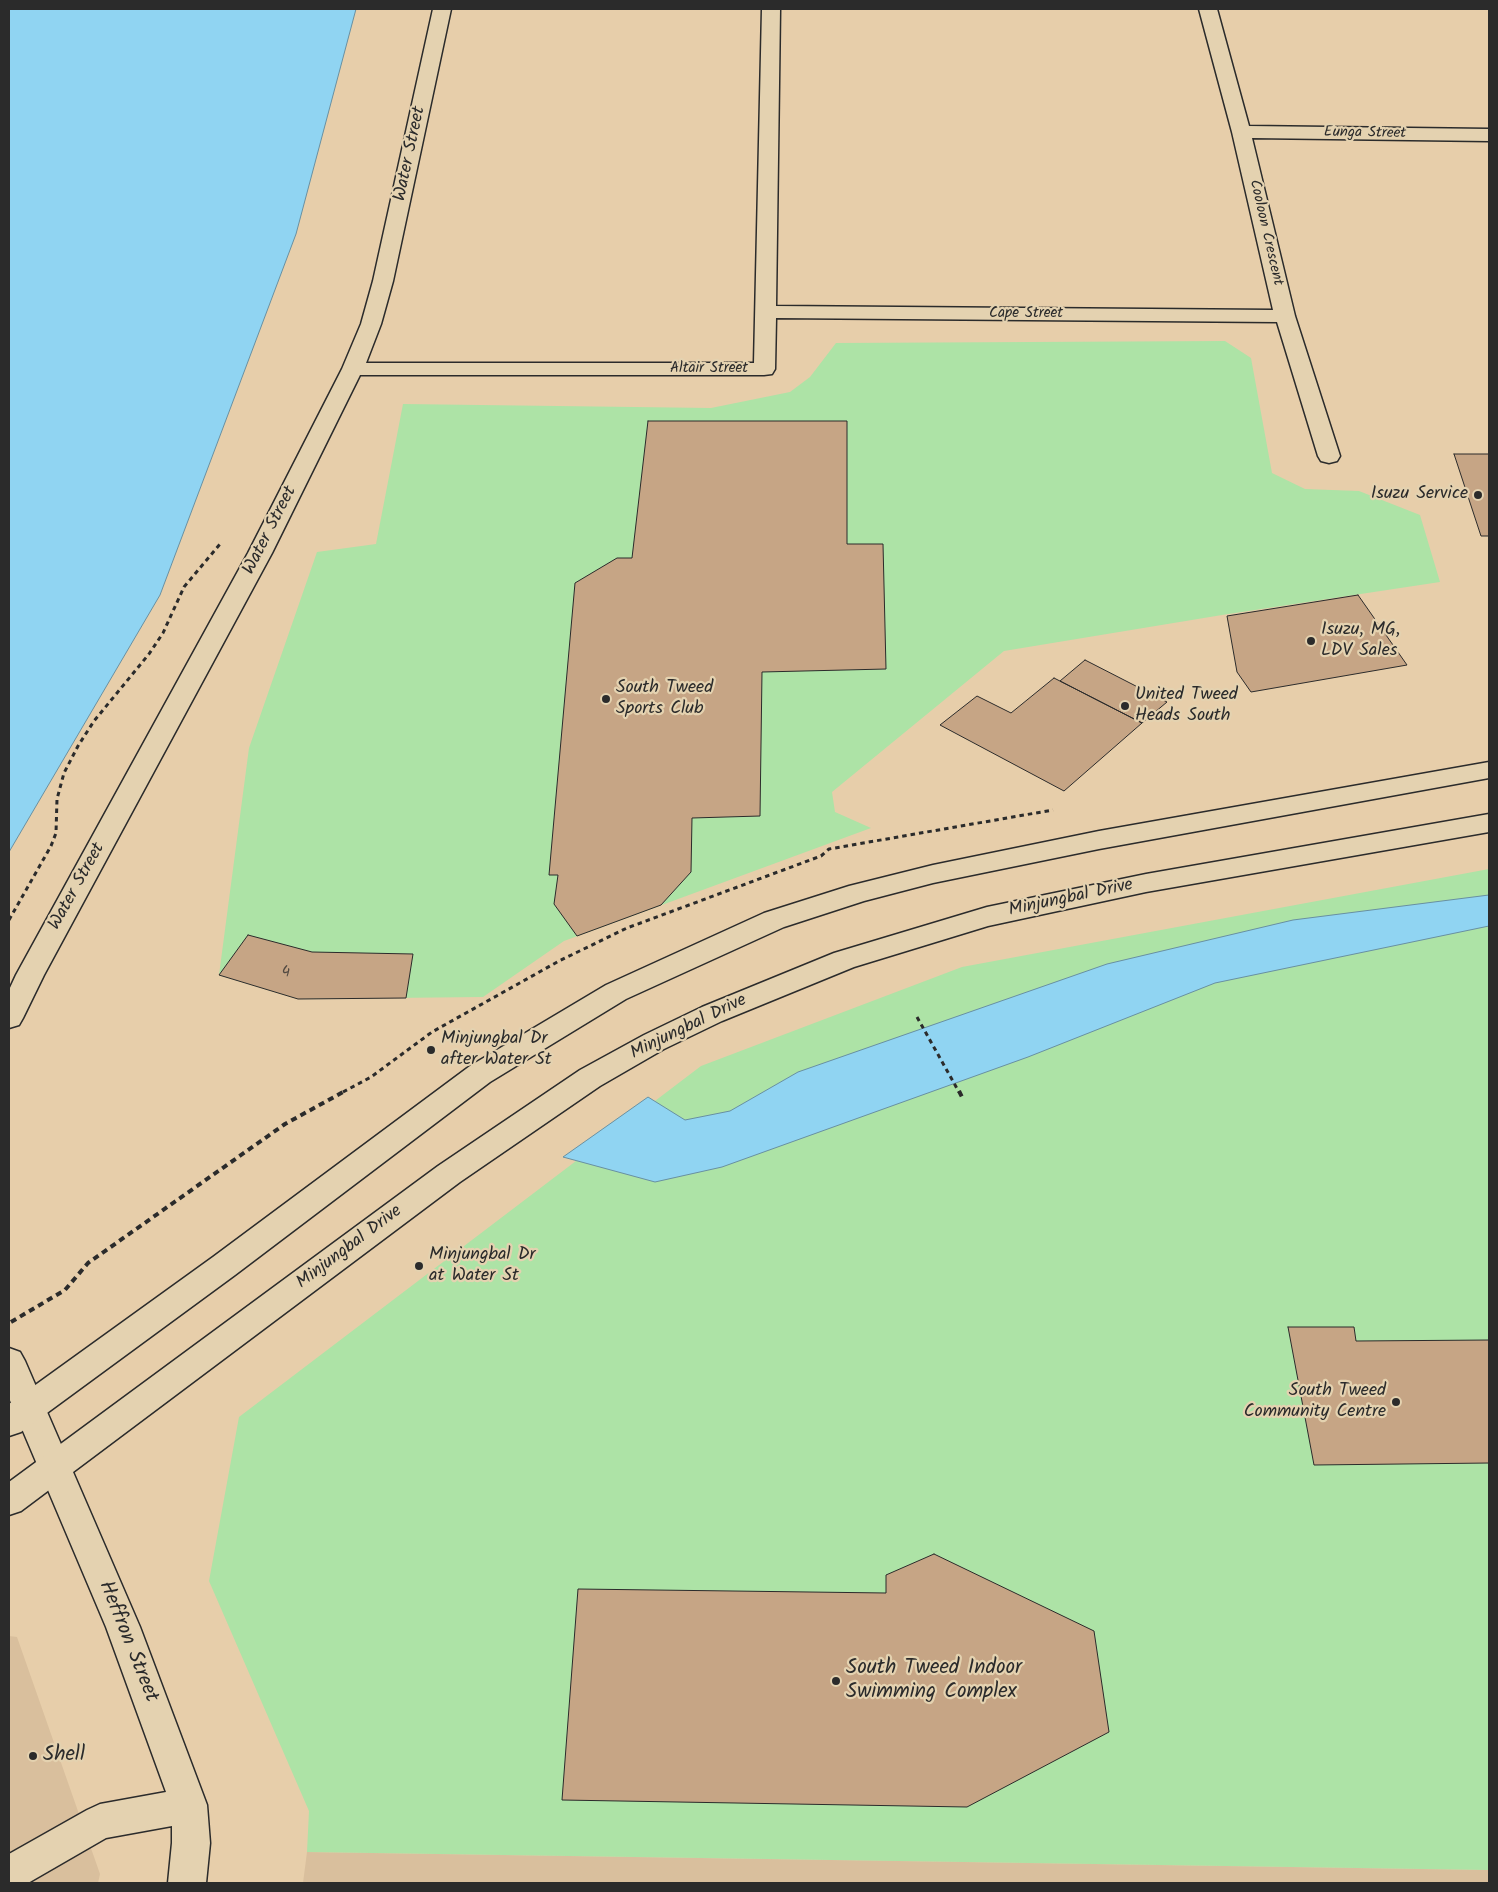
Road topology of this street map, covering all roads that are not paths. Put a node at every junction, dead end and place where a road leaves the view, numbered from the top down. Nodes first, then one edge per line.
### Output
1 (442, 9) edge
2 (771, 9) edge
3 (1208, 9) edge
4 (1241, 132) junction
5 (1489, 135) edge
6 (766, 312) junction
7 (1285, 316) junction
8 (353, 369) junction
9 (1329, 456) dead end
10 (1489, 770) edge
11 (1489, 823) edge
12 (9, 1018) edge
13 (9, 1361) edge
14 (19, 1415) edge
15 (55, 1468) junction
16 (9, 1501) edge
17 (189, 1805) junction
18 (9, 1874) edge
19 (187, 1883) edge

1 - 8 street, Water Street
2 - 6 street, Altair Street
3 - 4 street, Cooloon Crescent
4 - 5 street, Eunga Street
4 - 7 street, Cooloon Crescent
6 - 7 street, Cape Street
6 - 8 street, Altair Street
7 - 9 street, Cooloon Crescent
8 - 12 street, Water Street
10 - 14 street
11 - 15 street, Minjungbal Drive
13 - 14 street
14 - 15 street, Heffron Street
15 - 16 street, Minjungbal Drive
15 - 17 street, Heffron Street
17 - 18 street
17 - 19 street, Heffron Street

